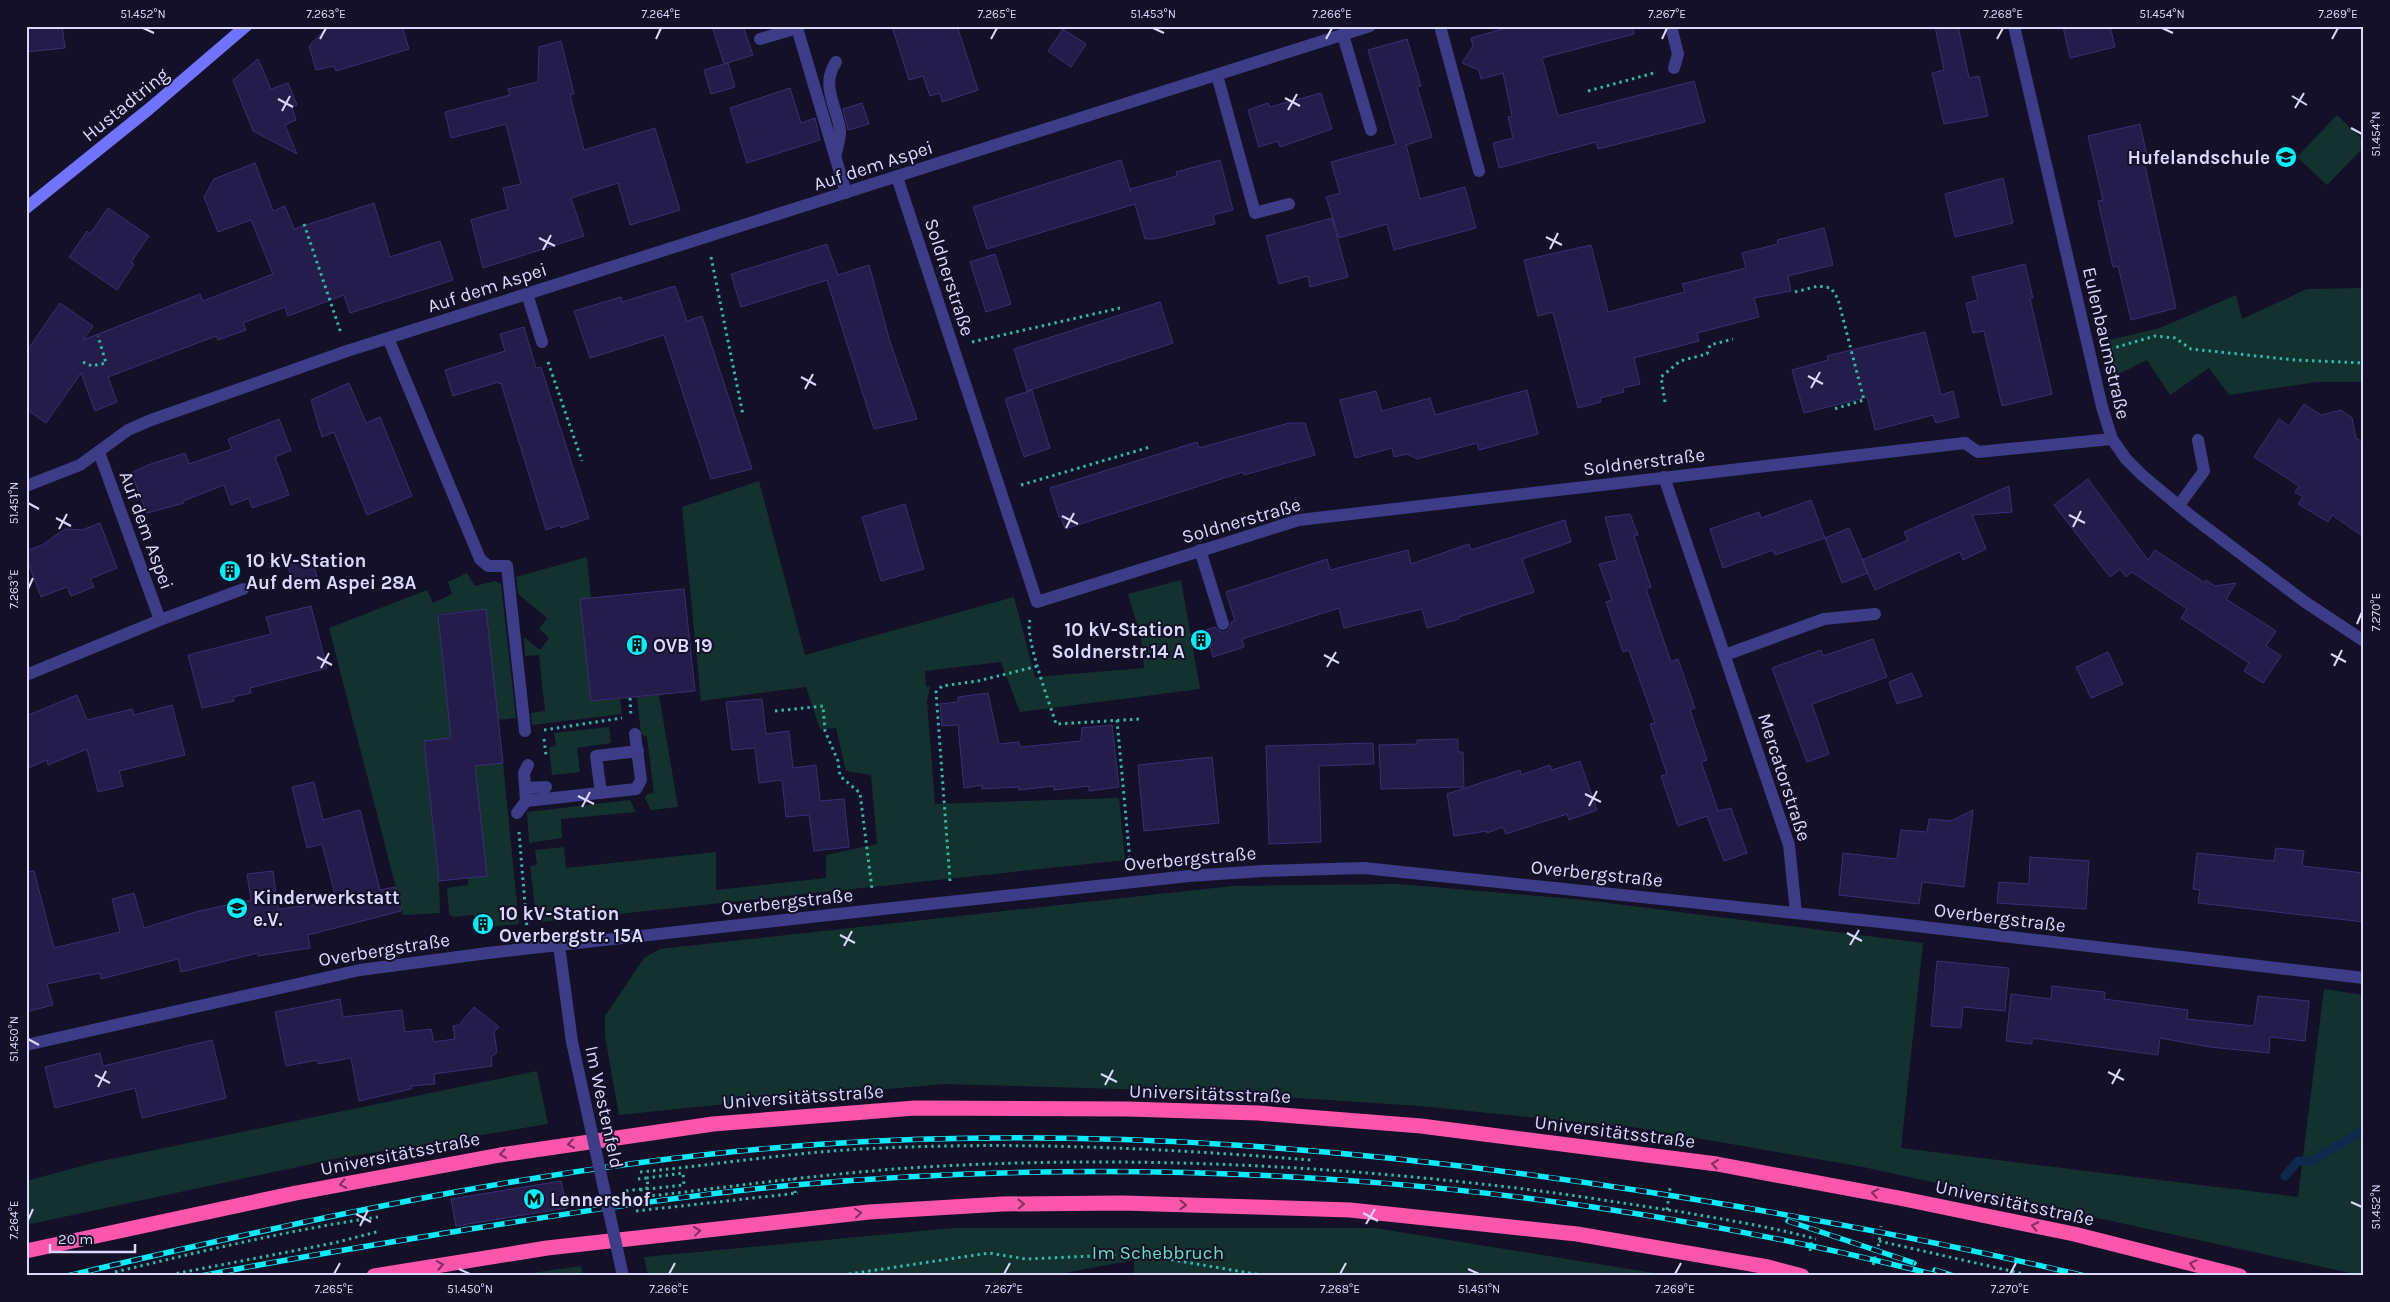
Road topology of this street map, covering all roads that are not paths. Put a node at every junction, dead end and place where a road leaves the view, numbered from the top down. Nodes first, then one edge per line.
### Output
1 (246, 26) edge
2 (1370, 26) edge
3 (1440, 26) edge
4 (1671, 26) edge
5 (2014, 26) edge
6 (1343, 35) junction
7 (760, 39) dead end
8 (836, 62) dead end
9 (1674, 68) road end
10 (1218, 75) junction
11 (1371, 130) dead end
12 (835, 156) junction
13 (1479, 171) dead end
14 (897, 177) junction
15 (846, 193) junction
16 (1289, 204) dead end
17 (26, 208) edge
18 (527, 294) junction
19 (388, 338) junction
20 (542, 342) road end
21 (2112, 439) junction
22 (2198, 440) dead end
23 (99, 452) junction
24 (1664, 477) junction
25 (26, 486) edge
26 (2179, 506) junction
27 (1200, 550) junction
28 (243, 589) dead end
29 (1875, 614) dead end
30 (160, 620) junction
31 (1223, 624) dead end
32 (2364, 641) edge
33 (1725, 655) junction
34 (26, 675) edge
35 (525, 731) road end
36 (636, 734) dead end
37 (638, 751) junction
38 (528, 764) dead end
39 (546, 787) dead end
40 (601, 793) junction
41 (526, 795) junction
42 (517, 814) road end
43 (1796, 913) junction
44 (559, 945) junction
45 (2364, 978) edge
46 (26, 1045) edge
47 (26, 1251) edge
48 (374, 1276) edge
49 (623, 1276) edge
50 (1802, 1276) edge
51 (2240, 1276) edge

1 - 17 street, Hustadtring
2 - 6 street, Auf dem Aspei
3 - 13 street
4 - 9 street
5 - 21 street, Eulenbaumstraße
6 - 10 street, Auf dem Aspei
6 - 11 street
7 - 12 street
8 - 12 street
10 - 14 street, Auf dem Aspei
10 - 16 street
12 - 15 street
14 - 15 street, Auf dem Aspei
14 - 27 street, Soldnerstraße
15 - 18 street, Auf dem Aspei
18 - 19 street, Auf dem Aspei
18 - 20 street
19 - 23 street, Auf dem Aspei
19 - 35 street
21 - 24 street, Soldnerstraße
21 - 26 street, Eulenbaumstraße
22 - 26 street
23 - 25 street, Auf dem Aspei
23 - 30 street, Auf dem Aspei
24 - 27 street, Soldnerstraße
24 - 33 street, Mercatorstraße
26 - 32 street, Eulenbaumstraße
27 - 31 street
28 - 30 street, Auf dem Aspei
29 - 33 street
30 - 34 street, Auf dem Aspei
33 - 43 street, Mercatorstraße
36 - 37 street
37 - 40 street
37 - 40 street
38 - 41 street
39 - 41 street
40 - 41 street
41 - 42 street
43 - 44 street, Overbergstraße
43 - 45 street, Overbergstraße
44 - 46 street, Overbergstraße
44 - 49 street, Im Westenfeld, bridge
51 -> 47 highway, Universitätsstraße
48 -> 50 highway

